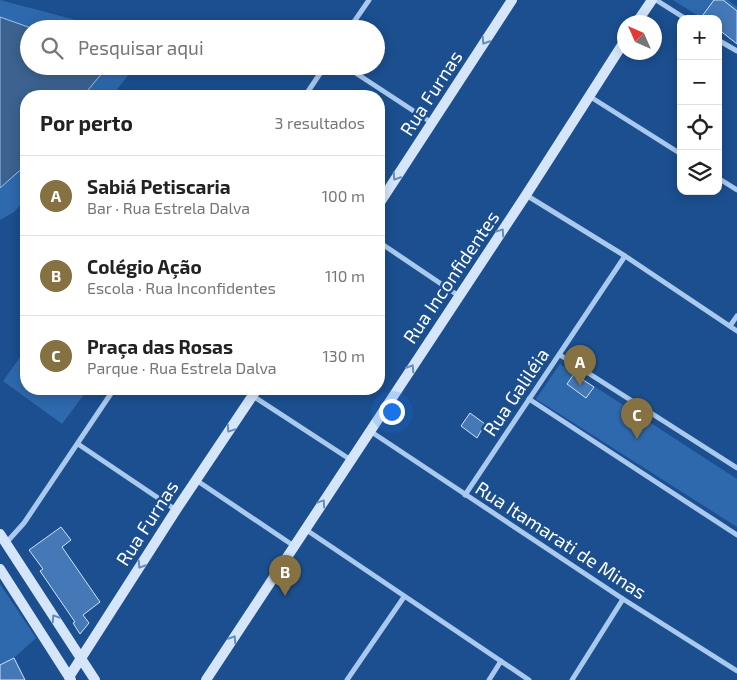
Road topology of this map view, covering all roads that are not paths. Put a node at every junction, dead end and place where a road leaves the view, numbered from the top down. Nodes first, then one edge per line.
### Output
1 (369, 0) edge
2 (512, 0) edge
3 (652, 0) edge
4 (656, 0) edge
5 (642, 15) edge
6 (680, 15) edge
7 (356, 20) edge
8 (722, 43) edge
9 (737, 52) edge
10 (617, 53) edge
11 (318, 75) edge
12 (359, 75) edge
13 (309, 90) edge
14 (382, 90) edge
15 (385, 92) edge
16 (589, 96) junction
17 (432, 123) junction
18 (677, 151) edge
19 (722, 181) edge
20 (737, 190) edge
21 (385, 195) edge
22 (526, 195) junction
23 (385, 246) edge
24 (625, 256) junction
25 (459, 296) junction
26 (737, 316) edge
27 (730, 326) junction
28 (737, 331) edge
29 (560, 355) junction
30 (110, 395) edge
31 (253, 395) edge
32 (259, 395) edge
33 (528, 399) junction
34 (370, 431) junction
35 (78, 444) junction
36 (351, 460) junction
37 (737, 468) edge
38 (196, 480) junction
39 (465, 495) junction
40 (176, 510) junction
41 (305, 529) junction
42 (0, 534) edge
43 (737, 535) edge
44 (3, 546) edge
45 (294, 546) junction
46 (0, 569) edge
47 (404, 597) junction
48 (623, 599) junction
49 (81, 659) junction
50 (500, 662) junction
51 (737, 671) edge
52 (70, 679) edge
53 (95, 680) edge
54 (206, 680) edge
55 (348, 680) edge
56 (489, 680) edge
57 (530, 680) edge
58 (572, 680) edge

1 - 7 street
2 -> 17 street, Rua Furnas
3 - 5 street
4 - 6 street
8 - 9 street
10 - 16 street, Rua Inconfidentes
11 - 13 street
12 - 14 street
15 - 17 street
16 - 18 street
16 - 22 street, Rua Inconfidentes
17 -> 21 street, Rua Furnas
19 - 20 street
22 - 24 street
25 -> 22 street, Rua Inconfidentes
23 - 25 street
24 - 27 street
24 - 29 street, Rua Galiléia
34 -> 25 street, Rua Inconfidentes
26 - 27 street
27 - 28 street
29 - 33 street, Rua Galiléia
29 - 37 street
30 - 35 street
31 -> 38 street, Rua Furnas
32 - 36 street
33 - 39 street, Rua Galiléia
33 - 43 street
34 - 36 street, Rua Inconfidentes
34 - 39 street, Rua Itamarati de Minas
35 - 40 street
35 - 44 street
41 -> 36 street, Rua Inconfidentes
38 - 40 street, Rua Furnas
38 - 45 street
39 - 48 street, Rua Itamarati de Minas
40 -> 49 street, Rua Furnas
41 - 45 street, Rua Inconfidentes
41 - 47 street
42 - 44 street
49 -> 44 street
54 -> 45 street, Rua Inconfidentes
46 - 52 street
47 - 50 street
47 - 55 street
48 - 51 street, Rua Itamarati de Minas
48 - 58 street
49 - 52 street, Rua Furnas
49 - 53 street
50 - 56 street
50 - 57 street

